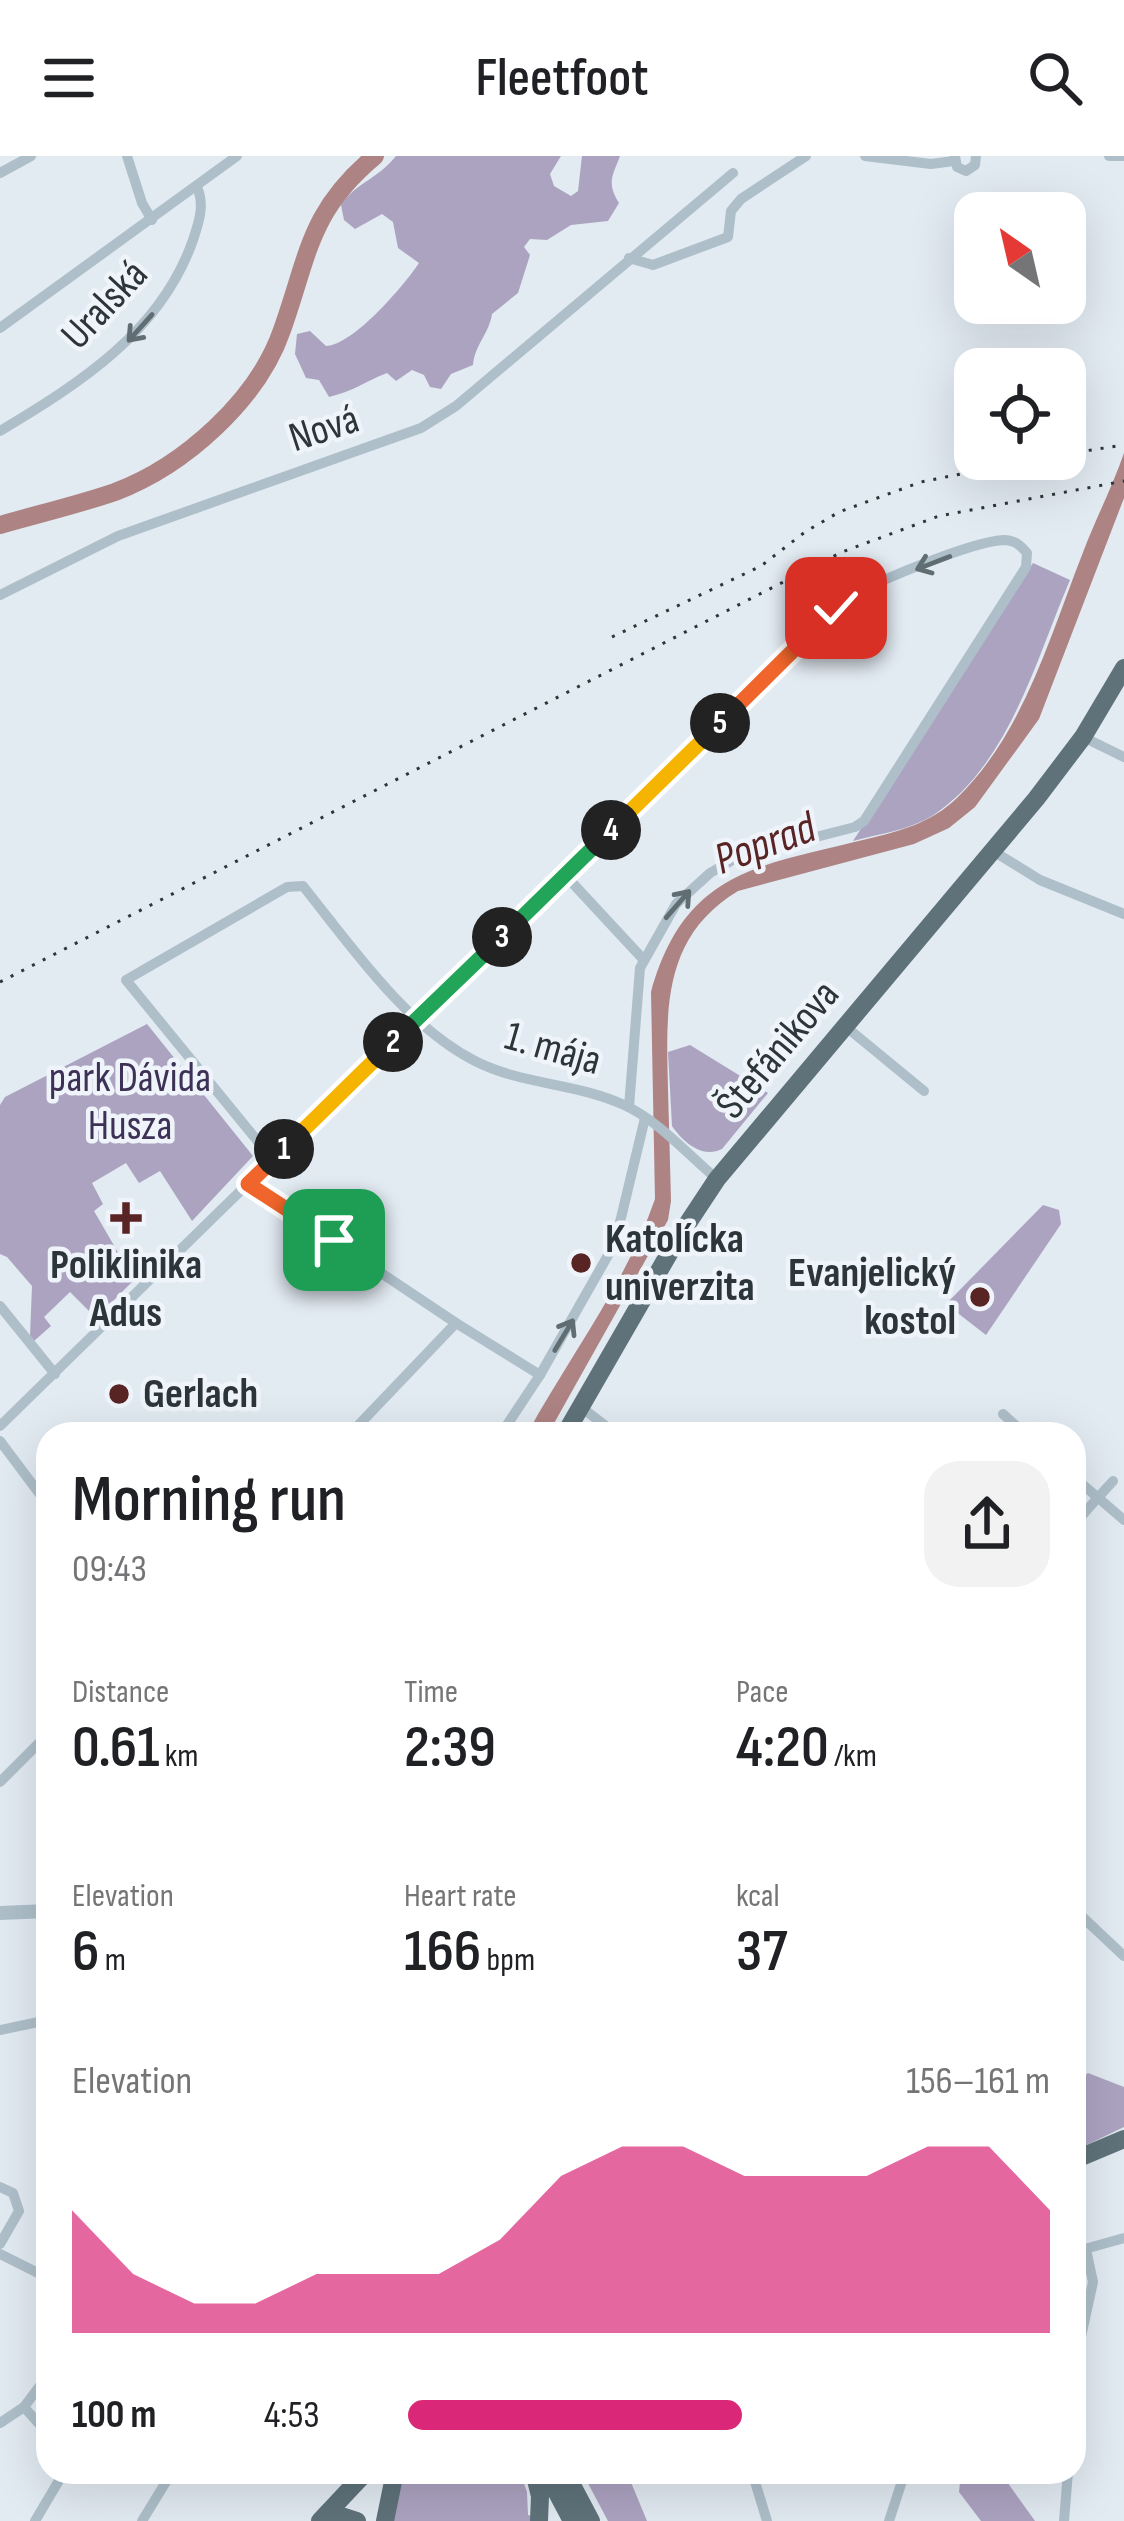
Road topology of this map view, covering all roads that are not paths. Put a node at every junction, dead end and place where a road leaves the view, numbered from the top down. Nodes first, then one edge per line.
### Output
1 (31, 156) edge
2 (127, 156) edge
3 (237, 156) edge
4 (806, 156) edge
5 (865, 156) edge
6 (976, 156) edge
7 (1109, 156) edge
8 (1124, 156) edge
9 (955, 158) edge
10 (0, 173) edge
11 (733, 173) dead end
12 (197, 187) junction
13 (152, 220) junction
14 (629, 258) junction
15 (0, 328) edge
16 (0, 430) edge
17 (0, 595) edge
18 (1124, 668) edge
19 (1083, 737) junction
20 (1124, 757) edge
21 (993, 851) junction
22 (565, 875) junction
23 (1124, 914) edge
24 (643, 959) junction
25 (416, 1020) junction
26 (845, 1026) junction
27 (924, 1091) dead end
28 (629, 1107) junction
29 (649, 1122) junction
30 (273, 1160) junction
31 (717, 1179) junction
32 (248, 1184) junction
33 (0, 1306) edge
34 (455, 1323) junction
35 (55, 1374) junction
36 (540, 1375) junction
37 (580, 1407) junction
38 (1003, 1414) dead end
39 (361, 1422) edge
40 (509, 1422) edge
41 (572, 1422) edge
42 (600, 1422) edge
43 (1012, 1422) edge
44 (0, 1426) edge
45 (0, 1441) edge
46 (1124, 1469) edge
47 (1086, 1487) edge
48 (36, 1488) edge
49 (1086, 1511) edge
50 (1124, 1520) edge
51 (36, 1746) edge
52 (0, 1782) edge
53 (36, 1911) edge
54 (3, 1912) edge
55 (1086, 1920) edge
56 (1124, 1956) edge
57 (36, 2022) edge
58 (0, 2030) edge
59 (1124, 2140) edge
60 (1086, 2155) edge
61 (0, 2187) edge
62 (1124, 2238) edge
63 (0, 2244) edge
64 (1086, 2248) edge
65 (0, 2254) edge
66 (1086, 2264) edge
67 (36, 2272) edge
68 (1086, 2318) edge
69 (36, 2390) edge
70 (23, 2407) junction
71 (36, 2421) edge
72 (0, 2422) edge
73 (57, 2484) edge
74 (165, 2484) edge
75 (356, 2484) edge
76 (393, 2484) edge
77 (538, 2484) edge
78 (552, 2484) edge
79 (571, 2484) edge
80 (756, 2484) edge
81 (897, 2484) edge
82 (1067, 2484) edge
83 (326, 2518) edge
84 (35, 2521) edge
85 (142, 2521) edge
86 (356, 2521) edge
87 (385, 2521) edge
88 (539, 2521) edge
89 (572, 2521) edge
90 (591, 2521) edge
91 (767, 2521) edge
92 (890, 2521) edge
93 (1064, 2521) edge

1 - 10 street
2 - 13 street
3 - 12 street
4 - 14 street
5 - 9 street
6 - 9 street
7 - 8 street
11 - 14 street, Nová
12 - 13 street
12 -> 16 street, Uralská
13 - 15 street
14 - 17 street, Nová
18 - 19 main road, Štefánikova
19 - 20 street
19 - 21 main road, Štefánikova
21 - 23 street
21 - 26 main road, Štefánikova
22 - 24 street
24 -> 22 street
22 - 25 street
24 - 28 street
25 - 28 street, 1. mája
25 - 30 street
25 - 30 street, 1. mája
26 - 27 street
26 - 31 main road, Štefánikova
28 - 29 street, 1. mája
29 - 31 street, 1. mája
36 -> 29 street
30 - 32 street
31 - 37 main road, Štefánikova
32 - 34 street
32 - 35 street
33 - 35 street
34 - 36 street
34 - 39 street
35 - 44 street
36 - 40 street
37 - 41 main road, Štefánikova
37 - 42 street
38 - 43 street
45 - 48 street
46 - 49 street, bridge
47 - 50 street
51 - 52 street
53 - 54 street
55 - 56 street
57 - 58 street
59 - 60 main road
61 - 63 street
62 - 64 street
65 - 67 street
66 - 68 street
69 - 70 street
70 - 71 street
70 - 72 street
73 - 84 street
74 - 85 street
75 - 83 main road
76 - 87 main road
77 - 88 main road
78 - 89 main road
79 - 90 main road
80 - 91 street
81 - 92 street
82 - 93 street
83 - 86 main road

